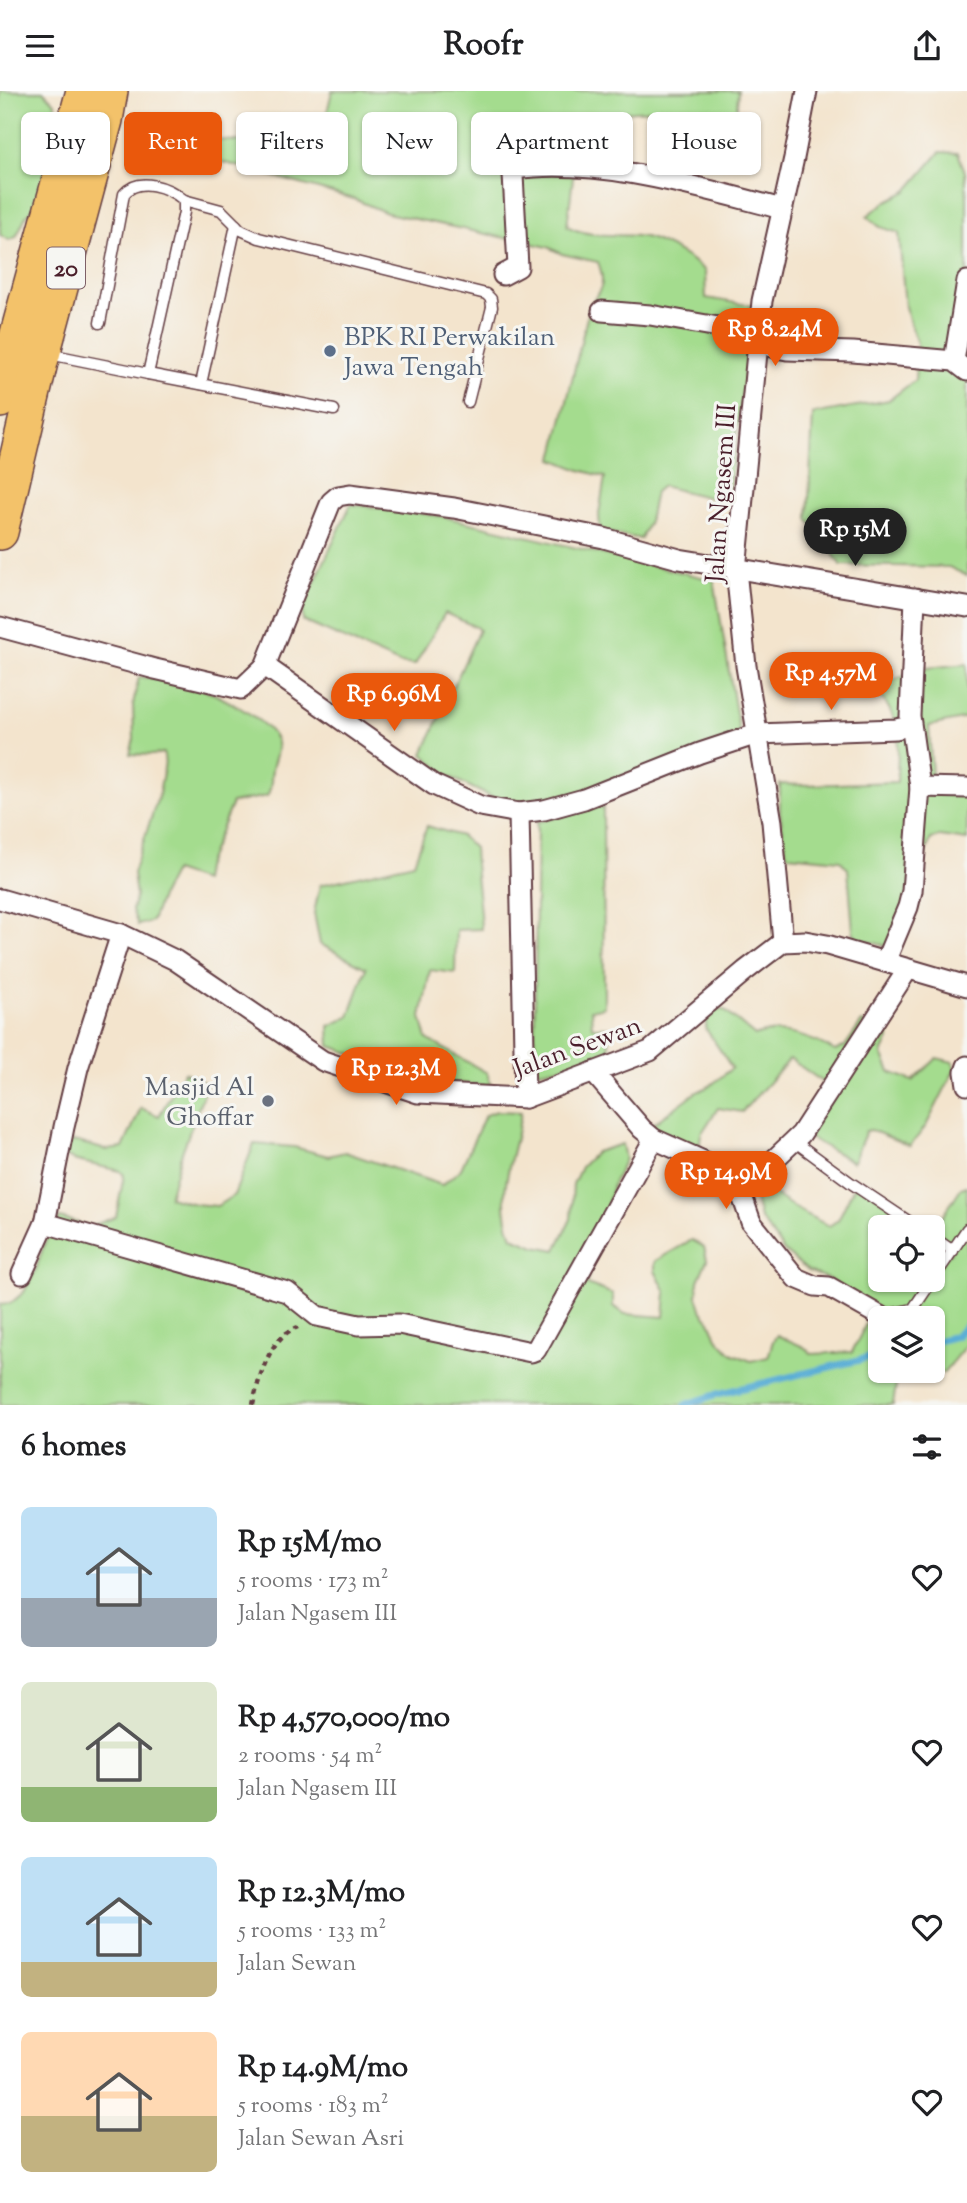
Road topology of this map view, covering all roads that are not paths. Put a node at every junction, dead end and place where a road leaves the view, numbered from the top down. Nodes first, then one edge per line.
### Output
1 (84, 91) edge
2 (110, 91) edge
3 (807, 91) edge
4 (184, 200) junction
5 (782, 209) junction
6 (236, 225) junction
7 (503, 275) dead end
8 (967, 281) edge
9 (602, 311) dead end
10 (100, 323) dead end
11 (758, 334) junction
12 (29, 348) junction
13 (961, 366) edge
14 (148, 374) junction
15 (201, 384) junction
16 (0, 400) edge
17 (468, 402) dead end
18 (334, 410) dead end
19 (0, 532) edge
20 (736, 569) junction
21 (915, 598) junction
22 (967, 607) edge
23 (0, 627) edge
24 (265, 666) junction
25 (910, 726) junction
26 (757, 734) junction
27 (920, 787) junction
28 (967, 788) edge
29 (520, 813) junction
30 (0, 899) edge
31 (121, 934) junction
32 (783, 942) junction
33 (885, 962) junction
34 (908, 968) junction
35 (967, 986) edge
36 (967, 1066) edge
37 (593, 1072) junction
38 (967, 1085) edge
39 (524, 1098) junction
40 (653, 1139) junction
41 (794, 1141) junction
42 (739, 1193) junction
43 (899, 1215) edge
44 (45, 1223) junction
45 (967, 1229) edge
46 (945, 1245) edge
47 (953, 1251) junction
48 (22, 1274) dead end
49 (915, 1306) edge
50 (868, 1309) edge

1 - 12 highway, 20
2 - 12 highway, 20
3 - 5 street, Jalan Ngasem III
4 - 6 lane
4 - 10 lane
4 - 14 lane
5 - 7 street
5 - 11 street, Jalan Ngasem III
6 - 15 lane
6 - 17 lane
8 - 13 street
9 - 11 street
11 - 13 street
11 - 20 street, Jalan Ngasem III
12 - 14 lane
12 - 16 highway, 20
12 - 19 highway, 20
14 - 15 lane
15 - 18 lane
20 - 21 street
20 - 24 street
20 - 26 street, Jalan Ngasem III
21 - 22 street
21 - 25 street
23 - 24 street
24 - 29 street
25 - 26 street
25 - 27 street
26 - 29 street
26 - 32 street, Jalan Ngasem III
27 - 28 street
27 - 33 street
29 - 39 street
30 - 31 street, Jalan Sewan
31 - 39 street, Jalan Sewan
31 - 44 street
32 - 33 street
32 - 37 street, Jalan Sewan
33 - 34 street
34 - 35 street
34 - 41 street
36 - 38 street
37 - 39 street, Jalan Sewan
37 - 40 street
40 - 42 street
40 - 44 street
41 - 42 street
41 - 43 lane
42 - 50 street
44 - 48 street
45 - 47 lane
46 - 47 lane
47 - 49 lane

